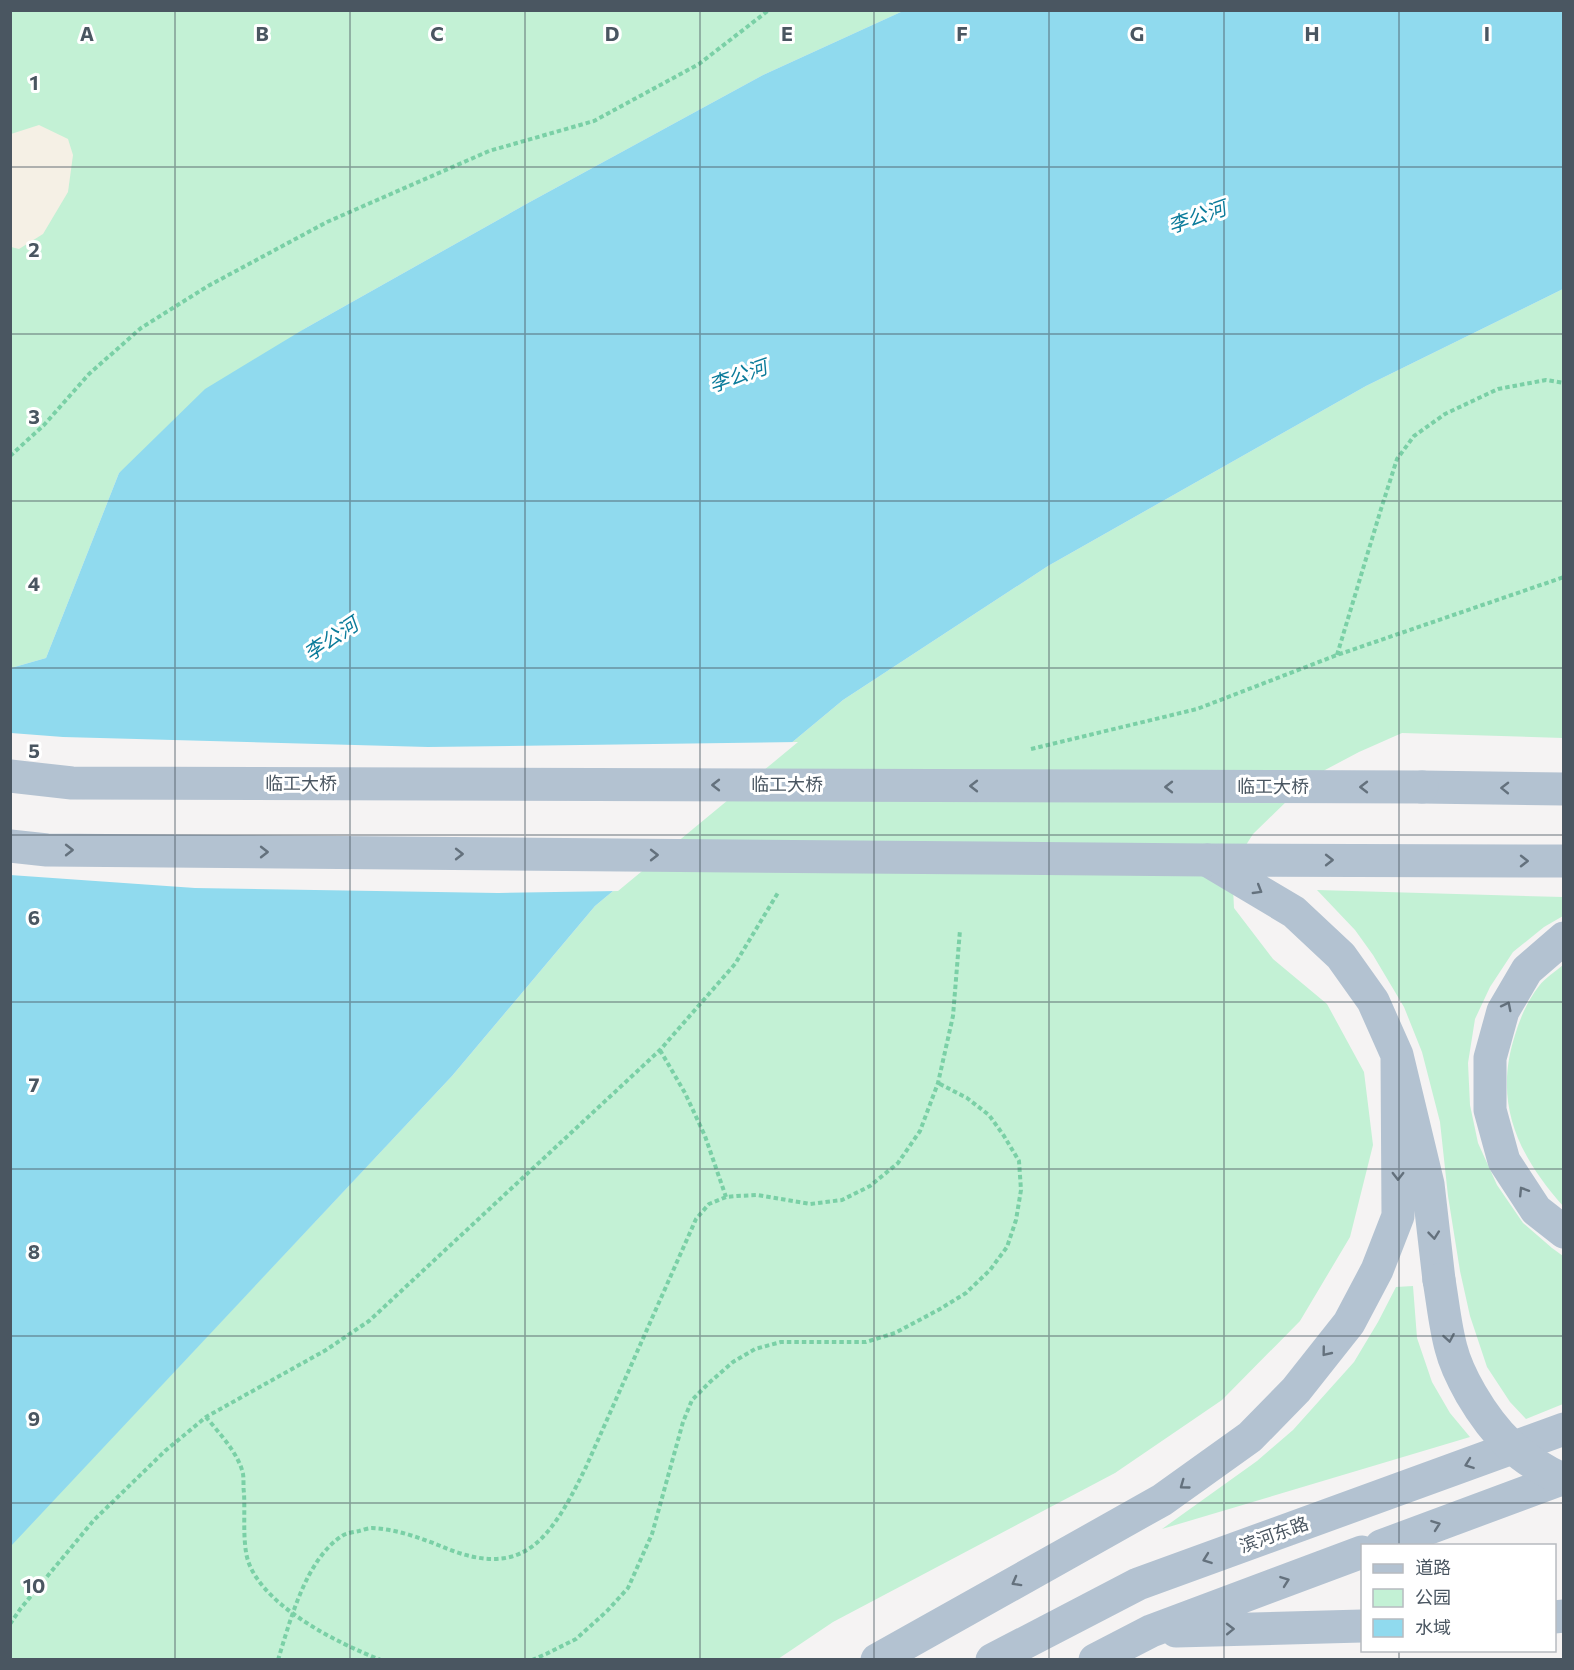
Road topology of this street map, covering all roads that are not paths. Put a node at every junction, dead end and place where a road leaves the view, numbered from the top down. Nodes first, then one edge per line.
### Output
1 (10, 776) edge
2 (1563, 789) edge
3 (10, 846) edge
4 (1208, 860) junction
5 (1563, 861) edge
6 (1563, 938) edge
7 (1396, 1055) junction
8 (1563, 1232) edge
9 (1563, 1430) edge
10 (1563, 1479) edge
11 (1384, 1544) edge
12 (1361, 1552) edge
13 (1361, 1626) edge
14 (1151, 1631) junction
15 (877, 1659) edge
16 (992, 1659) edge
17 (1095, 1659) edge

2 -> 1 main road, 临工大桥, bridge
3 -> 4 main road, bridge
4 -> 5 main road
4 -> 7 main road
8 -> 6 main road
7 -> 10 main road, bridge
7 -> 15 main road
9 -> 16 main road, 滨河东路
11 -> 10 main road
14 -> 12 main road
14 -> 13 main road
14 - 17 main road

